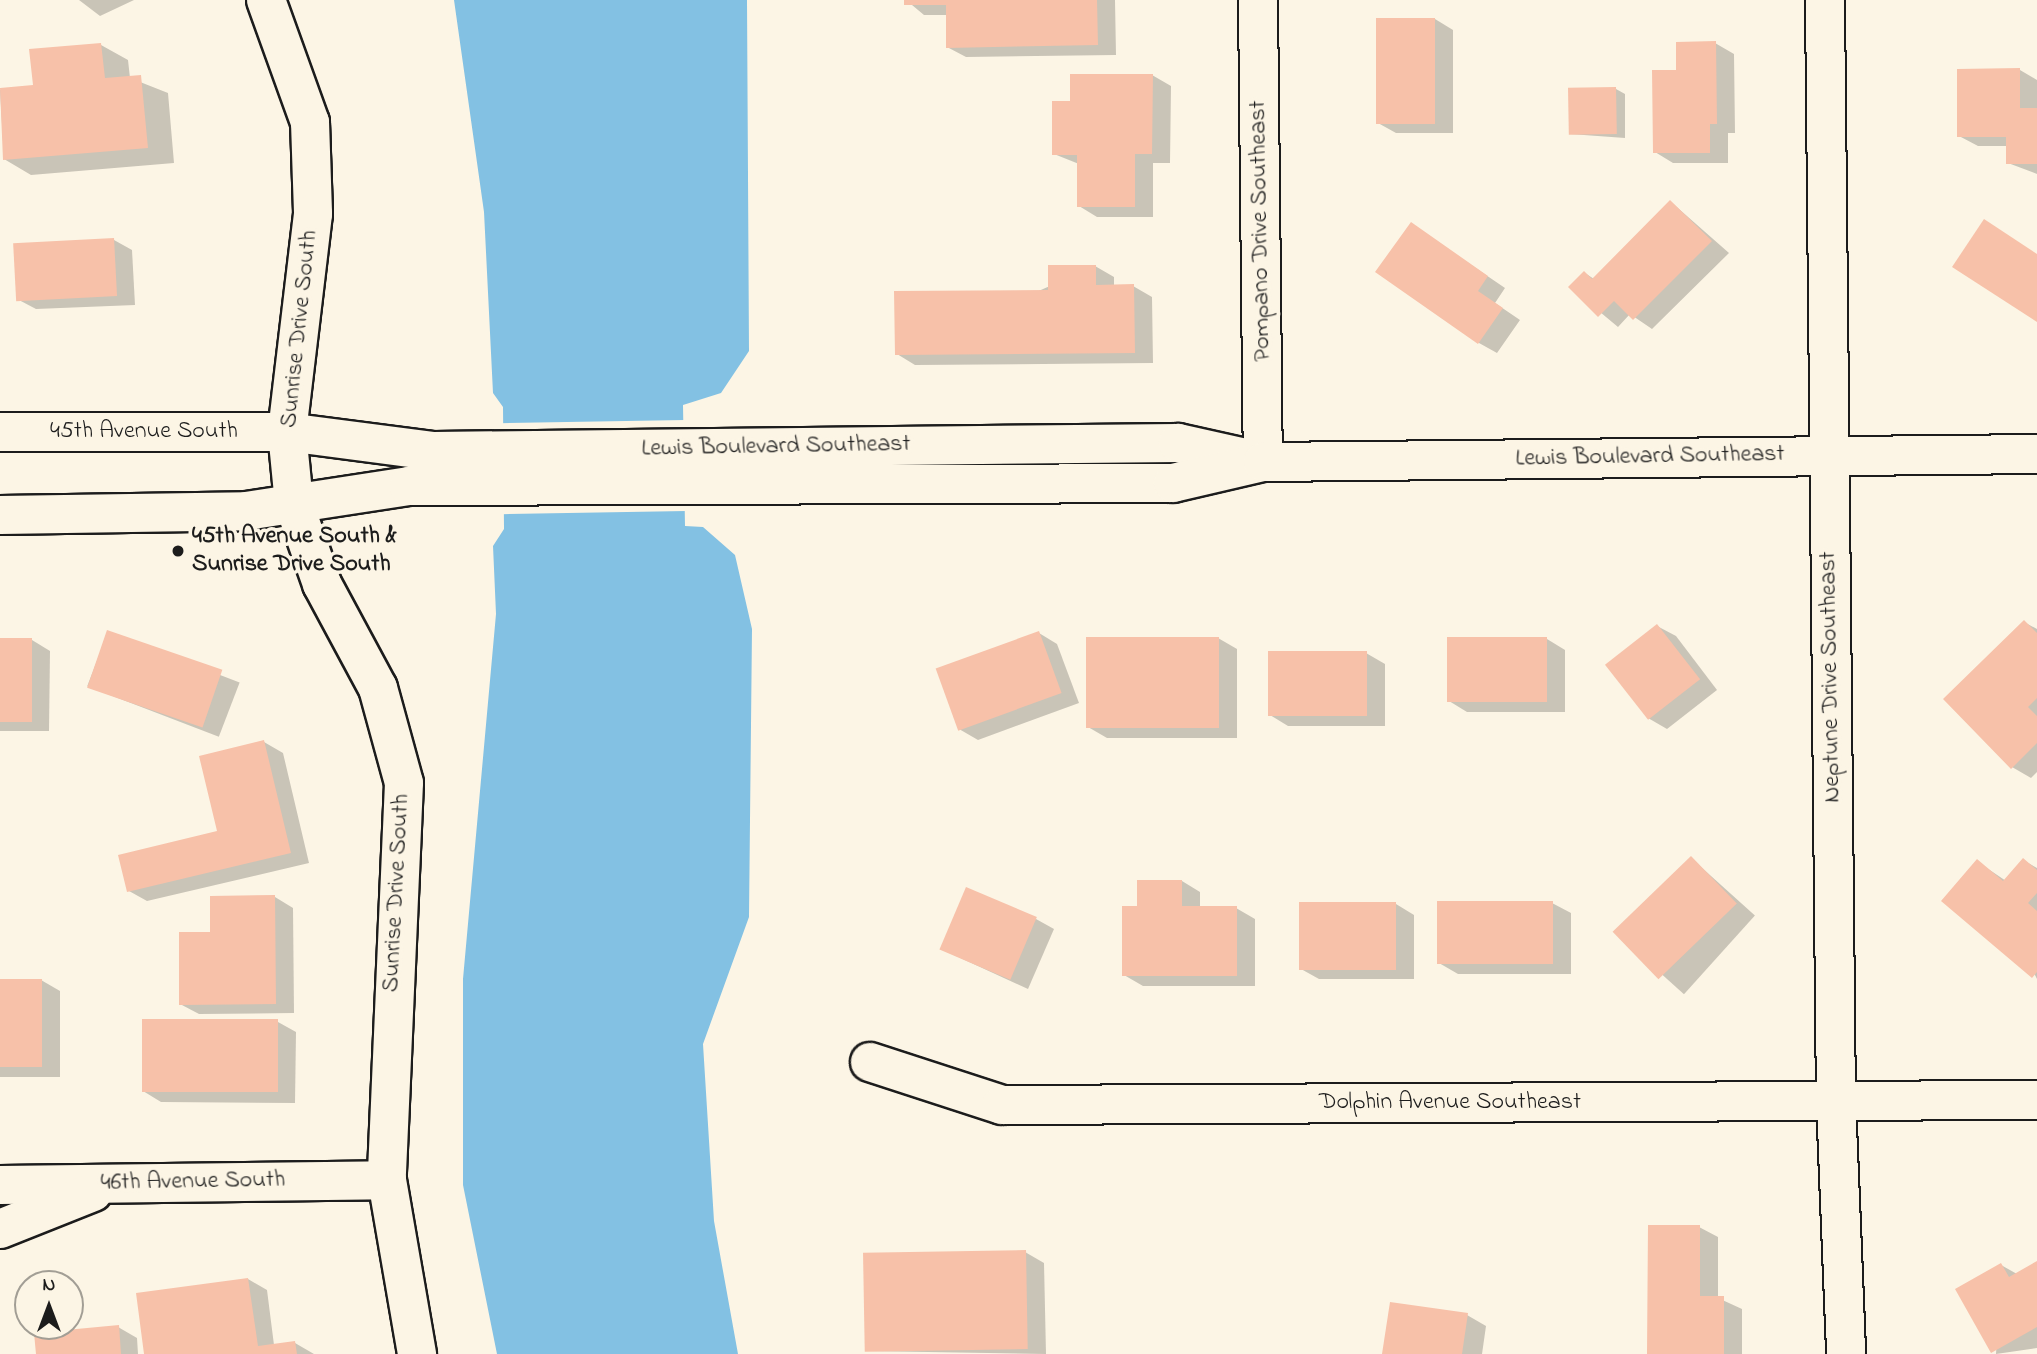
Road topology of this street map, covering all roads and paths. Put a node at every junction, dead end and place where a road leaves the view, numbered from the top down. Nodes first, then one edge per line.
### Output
1 (266, 0) edge
2 (1258, 0) edge
3 (1825, 0) edge
4 (0, 432) edge
5 (287, 432) junction
6 (1828, 454) junction
7 (2037, 454) edge
8 (1263, 463) junction
9 (500, 467) junction
10 (294, 504) junction
11 (0, 515) edge
12 (870, 1062) dead end
13 (2037, 1100) edge
14 (1836, 1101) junction
15 (387, 1180) junction
16 (118, 1182) junction
17 (0, 1185) edge
18 (0, 1229) edge
19 (417, 1354) edge
20 (1846, 1354) edge

1 - 5 street, Sunrise Drive South
2 - 8 street, Pompano Drive Southeast
3 - 6 street, Neptune Drive Southeast
4 - 5 street, 45th Avenue South
5 - 9 street, Lewis Boulevard Southeast
5 - 10 street, Sunrise Drive South
6 - 7 street, Lewis Boulevard Southeast
6 - 8 street, Lewis Boulevard Southeast
6 - 14 street, Neptune Drive Southeast
8 - 9 street, Lewis Boulevard Southeast
9 - 10 street, Lewis Boulevard Southeast
10 - 11 street
10 - 15 street, Sunrise Drive South
12 - 14 street, Dolphin Avenue Southeast
13 - 14 street, Dolphin Avenue Southeast
14 - 20 street, Neptune Drive Southeast
15 - 16 street, 46th Avenue South
15 - 19 street, Sunrise Drive South
16 - 17 street, 46th Avenue South
16 - 18 street

